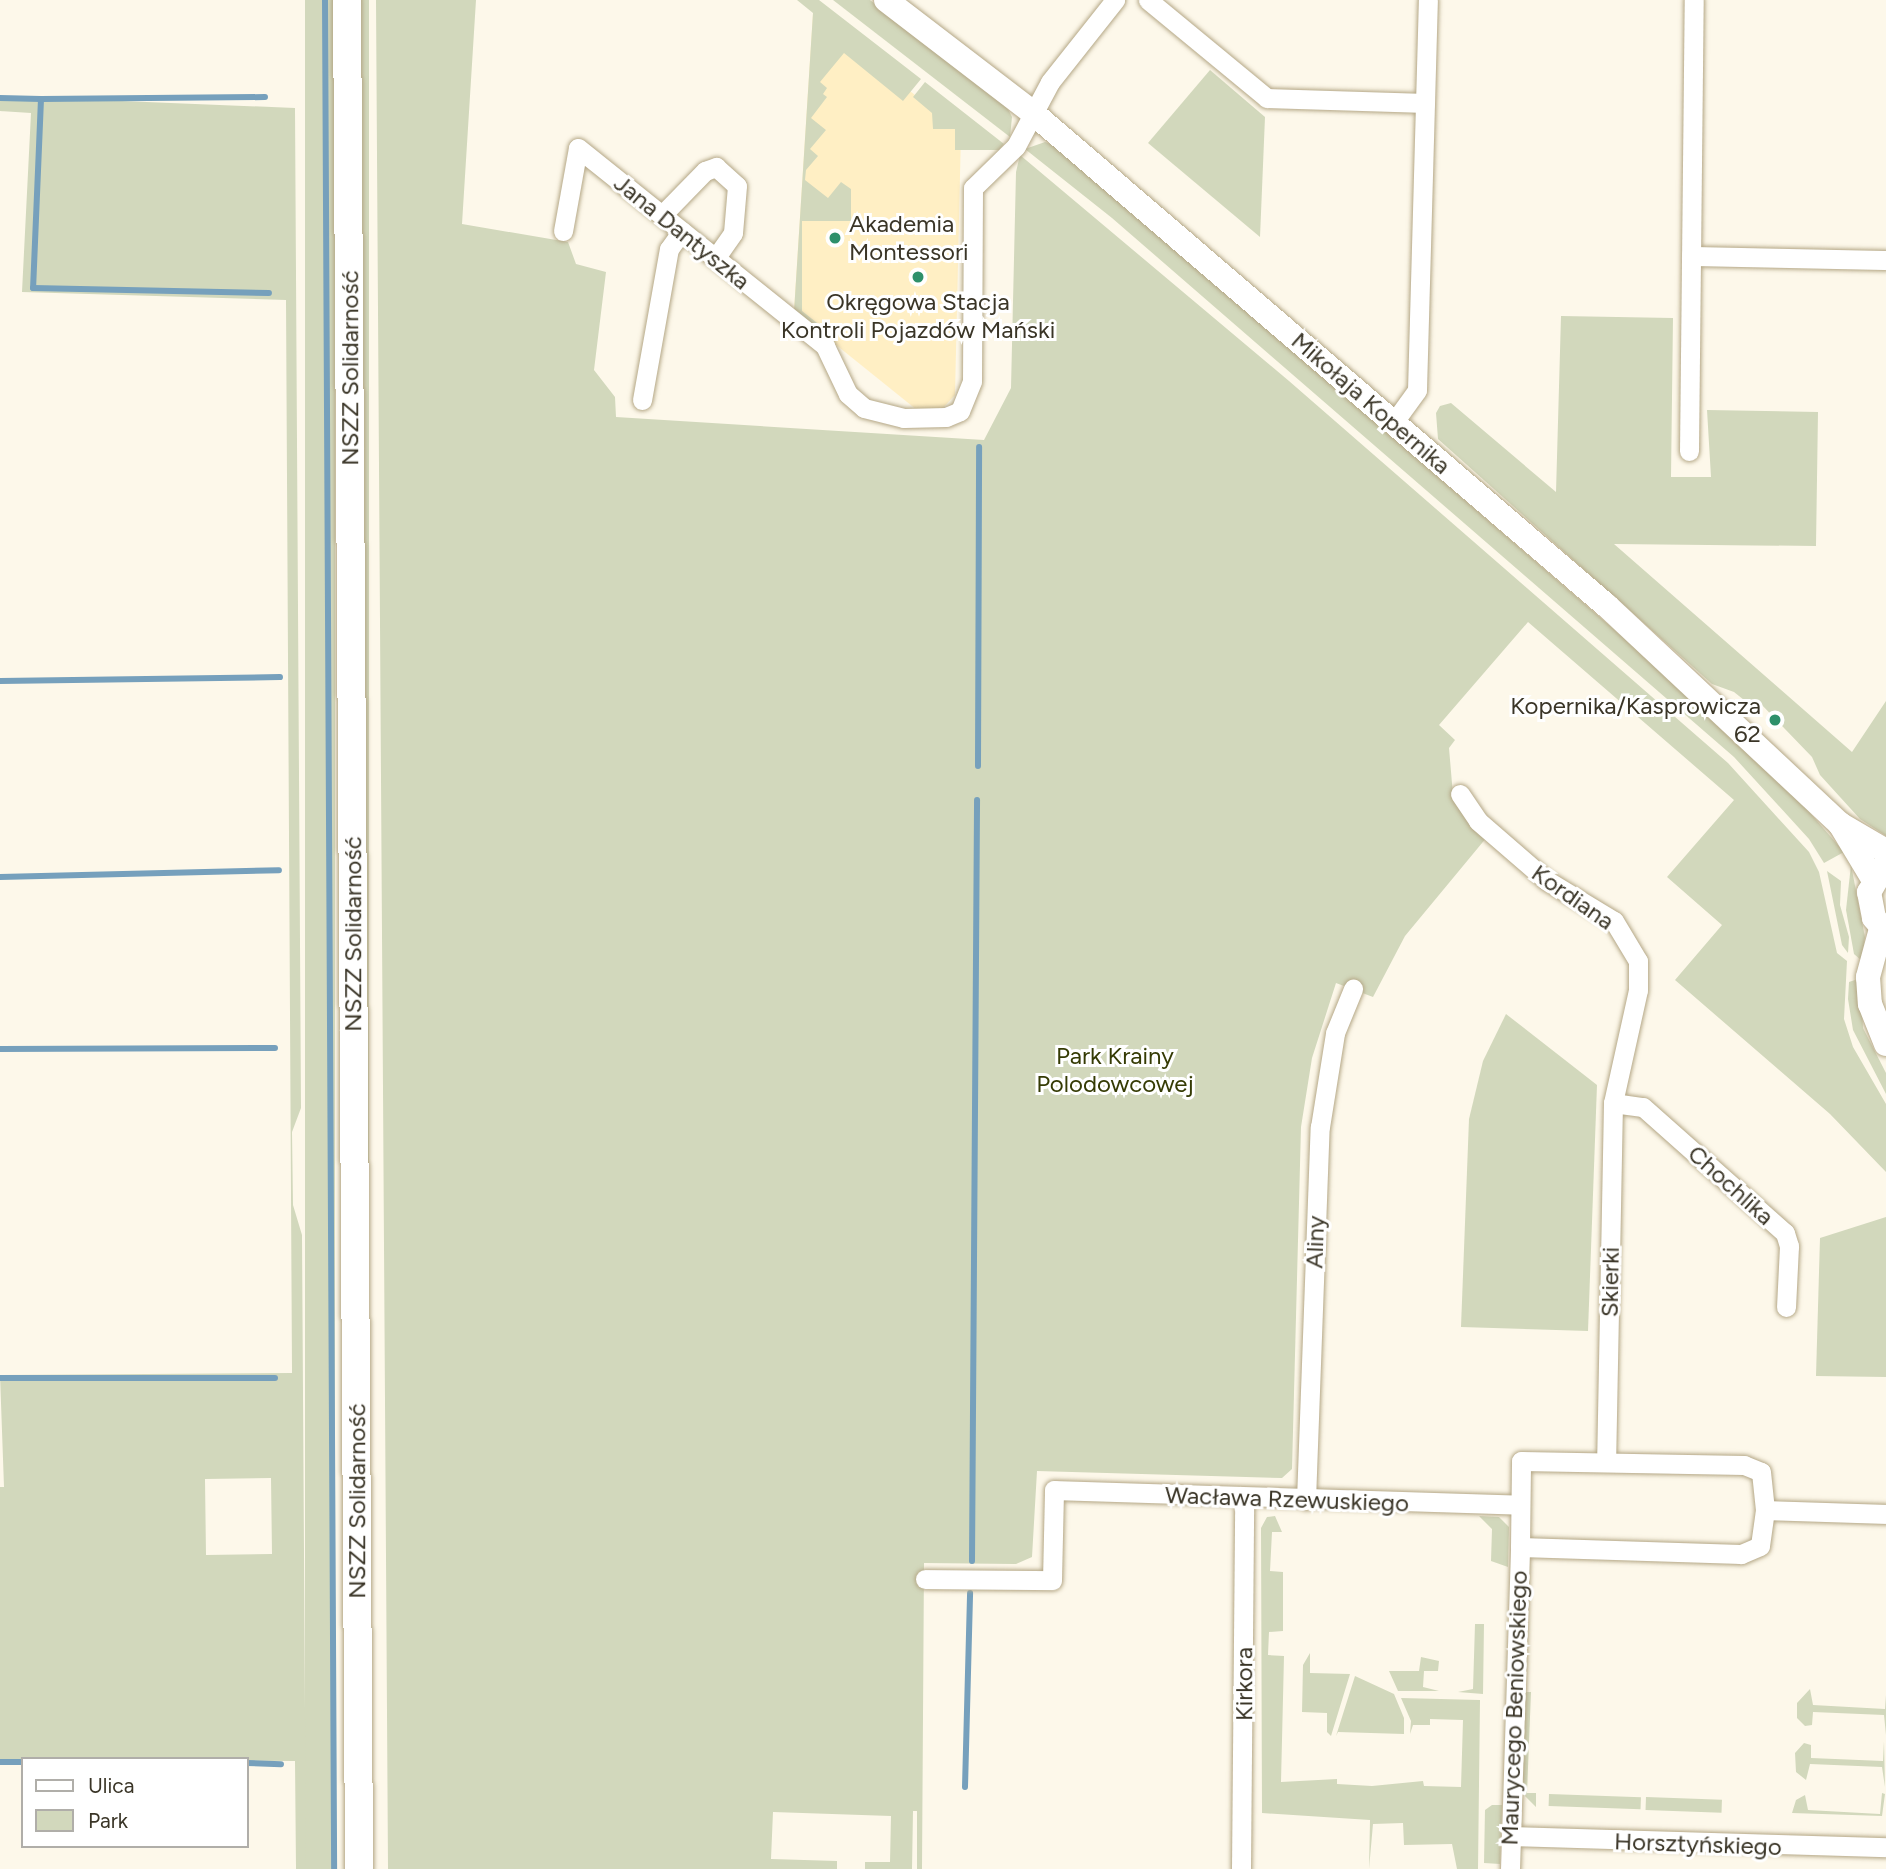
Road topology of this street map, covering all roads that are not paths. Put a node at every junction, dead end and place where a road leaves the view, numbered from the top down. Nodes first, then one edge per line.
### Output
1 (347, 0) edge
2 (886, 0) edge
3 (1115, 0) edge
4 (1148, 0) edge
5 (1428, 0) edge
6 (1694, 0) edge
7 (1425, 103) junction
8 (1033, 113) junction
9 (662, 215) junction
10 (563, 231) dead end
11 (682, 231) junction
12 (1691, 256) junction
13 (716, 257) junction
14 (1886, 260) edge
15 (642, 400) dead end
16 (1394, 422) junction
17 (1689, 451) dead end
18 (1460, 794) dead end
19 (1840, 824) junction
20 (1886, 851) edge
21 (1879, 871) edge
22 (1884, 931) edge
23 (1353, 989) dead end
24 (1886, 997) edge
25 (1883, 1037) edge
26 (1613, 1103) junction
27 (1786, 1307) dead end
28 (1606, 1461) junction
29 (1244, 1499) junction
30 (1306, 1500) junction
31 (1520, 1505) junction
32 (1765, 1510) junction
33 (1886, 1514) edge
34 (1520, 1546) junction
35 (925, 1579) dead end
36 (1511, 1836) junction
37 (1886, 1847) edge
38 (359, 1869) edge
39 (1241, 1869) edge
40 (1510, 1869) edge

1 - 38 main road, NSZZ Solidarność
2 - 8 street, Mikołaja Kopernika
3 - 8 street
4 - 7 street
5 - 7 street
6 - 12 street
7 - 16 street
8 - 13 street, Jana Dantyszka
8 - 16 street, Mikołaja Kopernika
9 - 10 street, Jana Dantyszka
9 - 11 street, Jana Dantyszka
9 - 13 street
11 - 13 street, Jana Dantyszka
11 - 15 street
12 - 14 street
12 - 17 street
16 - 19 street, Mikołaja Kopernika
18 - 26 street, Kordiana
19 - 20 street, Mikołaja Kopernika
19 - 21 street, Mikołaja Kopernika
21 - 22 street
22 - 25 street
23 - 30 street, Aliny
24 - 25 street
26 - 27 street, Chochlika
26 - 28 street, Skierki
28 - 31 street
28 - 32 street
29 - 30 street, Wacława Rzewuskiego
29 - 35 street, Wacława Rzewuskiego
29 - 39 street, Kirkora
30 - 31 street, Wacława Rzewuskiego
31 - 34 street
32 - 33 street
32 - 34 street
34 - 36 street, Maurycego Beniowskiego
36 - 37 street, Horsztyńskiego
36 - 40 street, Maurycego Beniowskiego

